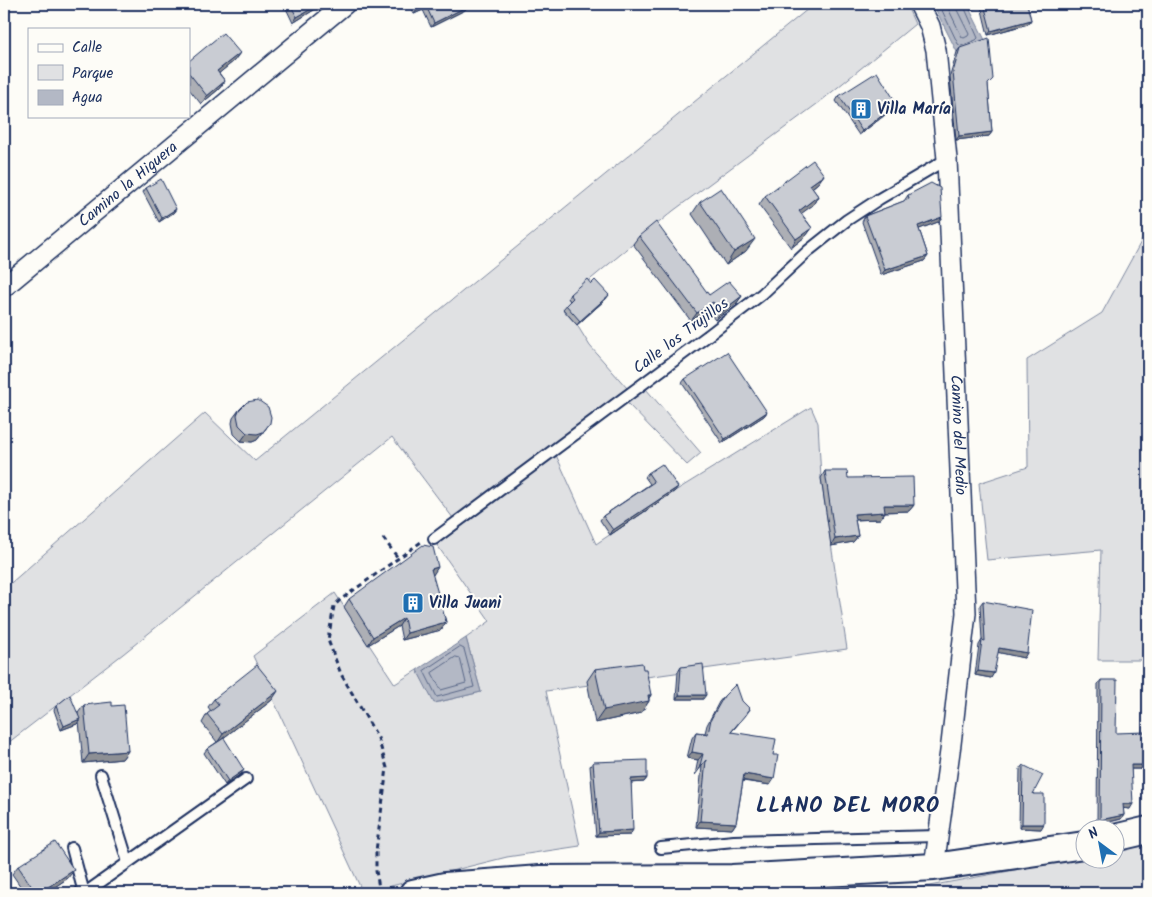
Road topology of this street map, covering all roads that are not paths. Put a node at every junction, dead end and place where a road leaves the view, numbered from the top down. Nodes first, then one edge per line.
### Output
1 (345, 4) edge
2 (919, 4) edge
3 (947, 159) junction
4 (4, 287) edge
5 (434, 539) road end
6 (101, 775) dead end
7 (246, 779) dead end
8 (1148, 830) edge
9 (938, 836) junction
10 (1124, 836) edge
11 (1074, 847) edge
12 (72, 848) dead end
13 (661, 848) dead end
14 (128, 862) junction
15 (934, 868) junction
16 (85, 893) edge
17 (413, 893) edge

1 - 4 street, Camino la Higuera
2 - 3 street, Camino del Medio
3 - 5 lane, Calle los Trujillos
3 - 9 street, Camino del Medio
6 - 14 lane
7 - 14 lane
8 - 10 main road
9 - 13 lane
9 - 15 street, Camino del Medio
11 - 15 main road
12 - 16 lane
14 - 16 lane
15 - 17 main road

